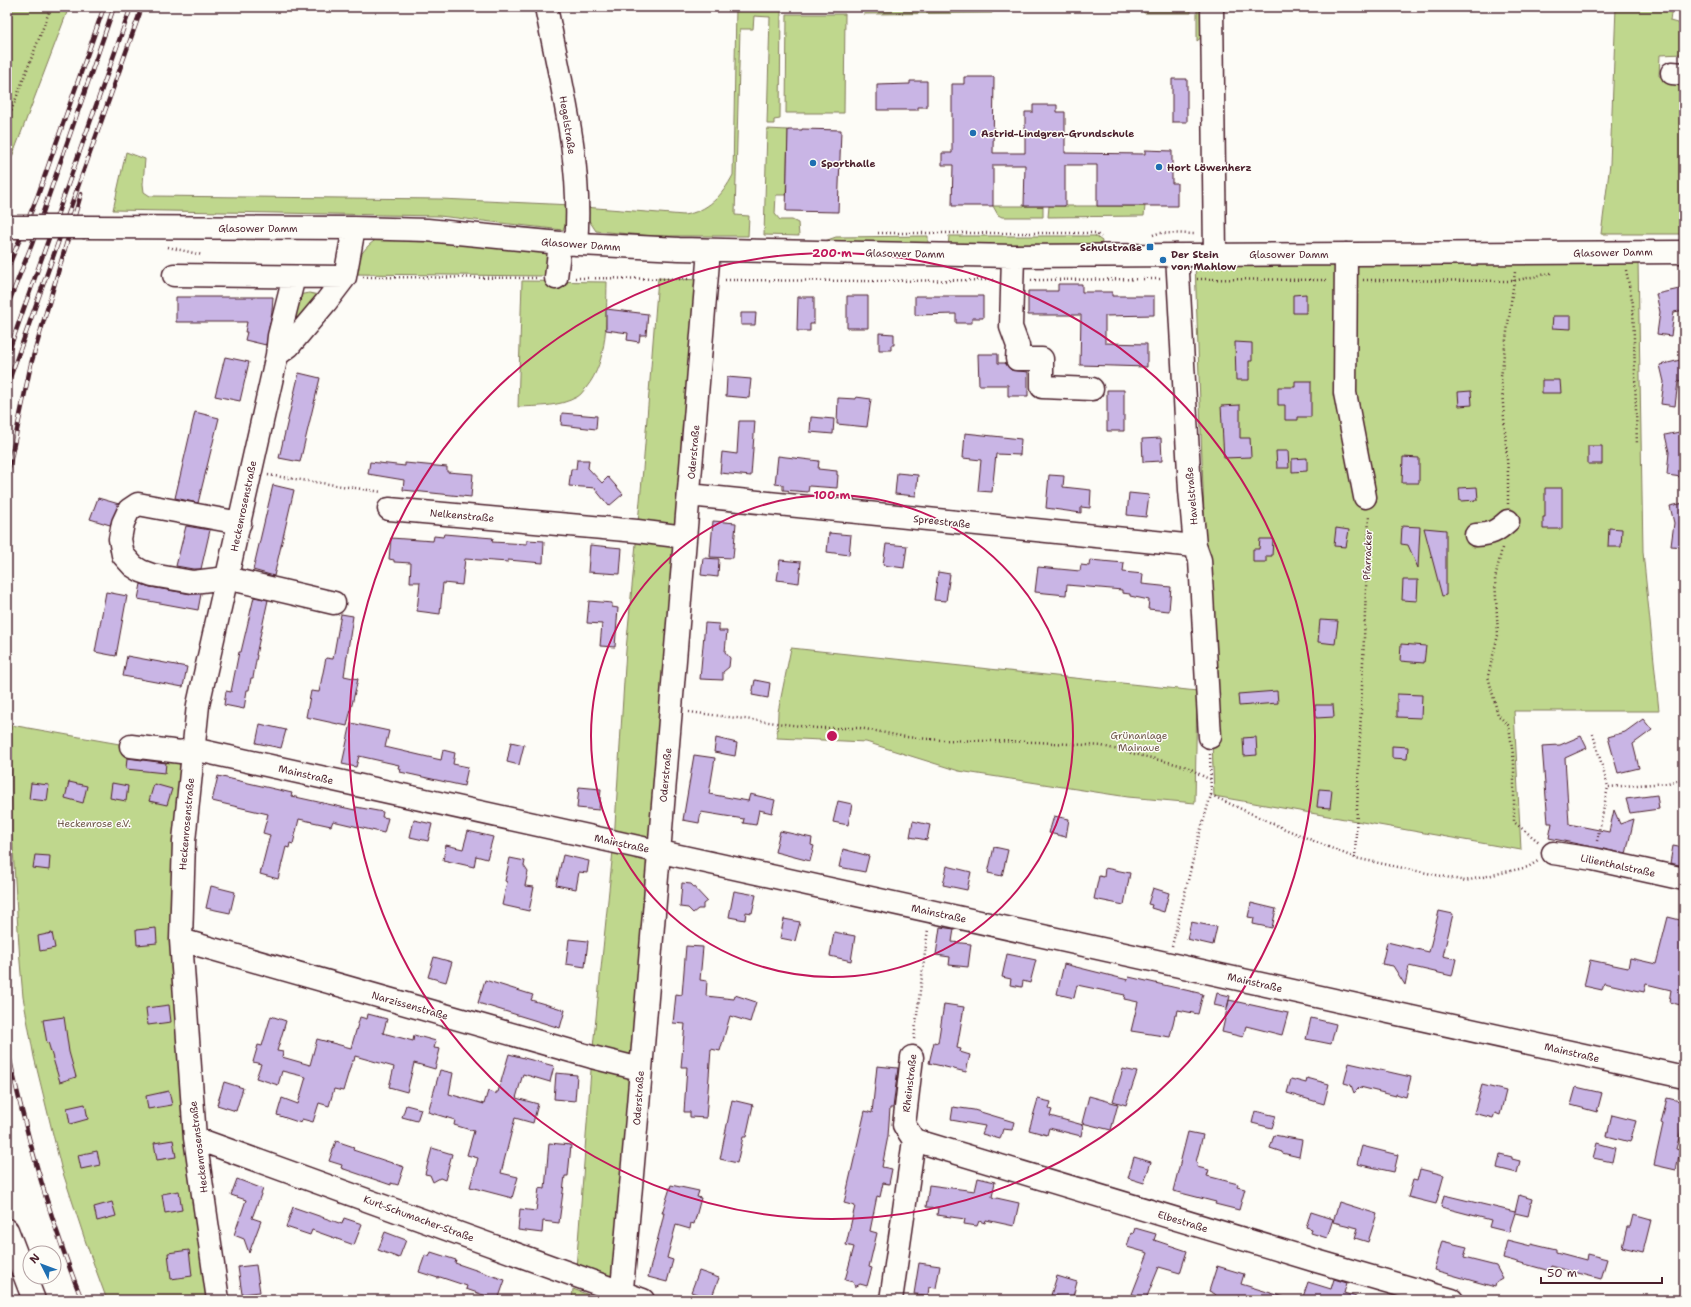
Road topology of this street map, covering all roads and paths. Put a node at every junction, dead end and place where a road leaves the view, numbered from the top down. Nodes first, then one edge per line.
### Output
1 (51, 7) edge
2 (546, 7) edge
3 (1212, 7) edge
4 (7, 122) edge
5 (7, 227) edge
6 (354, 228) junction
7 (568, 244) junction
8 (166, 247) dead end
9 (709, 250) junction
10 (1622, 252) junction
11 (1684, 252) edge
12 (1346, 254) junction
13 (1517, 254) junction
14 (1177, 255) junction
15 (1215, 255) junction
16 (204, 256) dead end
17 (1013, 256) junction
18 (1557, 272) dead end
19 (174, 275) dead end
20 (294, 277) junction
21 (345, 277) junction
22 (556, 278) junction
23 (1178, 279) junction
24 (707, 280) junction
25 (1013, 280) junction
26 (1346, 280) junction
27 (1514, 281) junction
28 (277, 355) junction
29 (1092, 389) dead end
30 (1637, 445) dead end
31 (251, 472) junction
32 (689, 496) junction
33 (1365, 497) joint
34 (389, 509) joint
35 (1508, 521) junction
36 (240, 523) junction
37 (1476, 535) dead end
38 (685, 537) junction
39 (1195, 546) junction
40 (228, 578) junction
41 (334, 603) dead end
42 (671, 710) junction
43 (1593, 734) dead end
44 (1210, 737) joint
45 (132, 746) dead end
46 (193, 749) junction
47 (1684, 778) edge
48 (1211, 779) junction
49 (1608, 787) junction
50 (1211, 796) junction
51 (659, 850) junction
52 (1552, 853) junction
53 (1355, 858) junction
54 (1593, 859) junction
55 (1684, 880) edge
56 (930, 911) junction
57 (180, 940) junction
58 (1167, 962) junction
59 (912, 1057) joint
60 (640, 1069) junction
61 (1684, 1077) edge
62 (195, 1138) junction
63 (914, 1140) junction
64 (7, 1230) edge
65 (621, 1296) edge
66 (34, 1300) edge
67 (218, 1300) edge
68 (643, 1300) edge
69 (891, 1300) edge
70 (1452, 1300) edge

1 - 4 path
2 - 7 street, Hegelstraße
3 - 15 street
5 - 6 street, Glasower Damm, bridge
6 - 7 street, Glasower Damm
6 - 21 street
7 - 9 street, Glasower Damm
7 - 22 street, Hegelstraße
8 - 16 path
9 - 17 street, Glasower Damm
9 - 24 street, Oderstraße
10 - 11 street, Glasower Damm
10 - 13 street, Glasower Damm
10 - 30 path
12 - 13 street, Glasower Damm
12 - 15 street, Glasower Damm
12 - 26 street
13 - 27 path
14 - 15 street, Glasower Damm
14 - 17 street, Glasower Damm
14 - 23 street, Havelstraße
17 - 25 street
18 - 27 path
19 - 20 street
20 - 21 street
20 - 28 street, Heckenrosenstraße
21 - 22 path
21 - 28 street
22 - 24 path
23 - 25 path
23 - 26 path
23 - 39 street, Havelstraße
24 - 25 path
24 - 32 street, Oderstraße
25 - 29 street
26 - 27 path
26 - 33 street
27 - 35 path
28 - 31 street, Heckenrosenstraße
31 - 34 path
31 - 36 street, Heckenrosenstraße
32 - 38 street, Oderstraße
32 - 39 street, Spreestraße
33 - 53 path, Pfarracker
34 - 38 street, Nelkenstraße
35 - 37 street
35 - 52 path
36 - 40 street, Heckenrosenstraße
36 - 40 street
38 - 42 street, Oderstraße
39 - 44 street, Havelstraße
40 - 41 street
40 - 46 street, Heckenrosenstraße
42 - 48 path
42 - 51 street, Oderstraße
43 - 49 path
44 - 48 path
45 - 46 street, Mainstraße
46 - 51 street, Mainstraße
46 - 57 street, Heckenrosenstraße
47 - 49 path
48 - 50 path
49 - 54 path
50 - 53 path
50 - 58 path
51 - 56 street, Mainstraße
51 - 60 street, Oderstraße
52 - 53 path
52 - 54 street, Lilienthalstraße
54 - 55 street, Lilienthalstraße
56 - 58 street, Mainstraße
56 - 59 path, Rheinstraße
57 - 60 street, Narzissenstraße
57 - 62 street, Heckenrosenstraße
58 - 61 street, Mainstraße
59 - 63 street, Rheinstraße
60 - 65 street, Oderstraße
62 - 65 street, Kurt-Schumacher-Straße
62 - 67 street, Heckenrosenstraße
63 - 69 street
63 - 70 street, Elbestraße
64 - 66 street
65 - 68 street, Kurt-Schumacher-Straße

